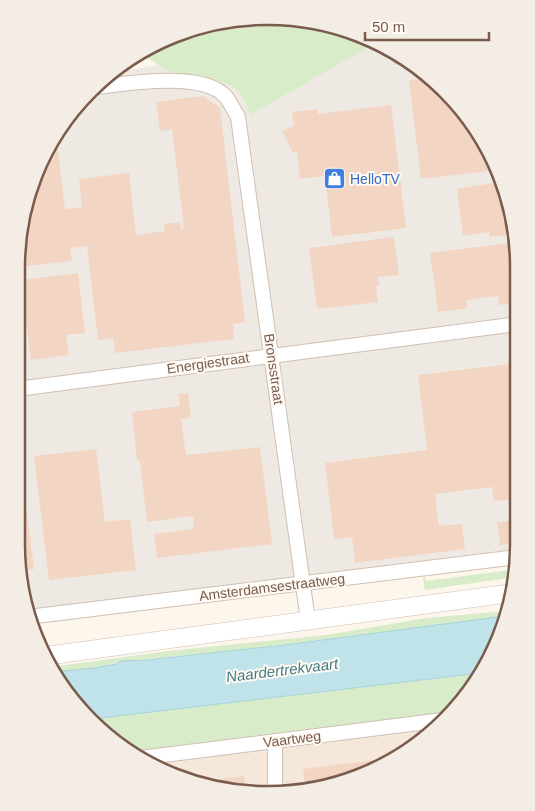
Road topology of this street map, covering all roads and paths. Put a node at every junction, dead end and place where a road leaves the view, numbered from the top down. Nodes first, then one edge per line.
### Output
1 (107, 86) edge
2 (510, 325) edge
3 (273, 355) junction
4 (25, 388) edge
5 (509, 558) edge
6 (304, 582) junction
7 (504, 594) edge
8 (36, 616) edge
9 (308, 621) junction
10 (52, 655) edge
11 (423, 730) edge
12 (275, 741) junction
13 (151, 757) edge
14 (275, 786) edge

1 - 3 street, Bronsstraat
2 - 3 street, Energiestraat
3 - 4 street, Energiestraat
3 - 6 street, Bronsstraat
5 - 6 street, Amsterdamsestraatweg
6 - 8 street, Amsterdamsestraatweg
6 - 9 street, Bronsstraat
7 - 9 street
9 - 10 street
11 - 12 street, Vaartweg
12 - 13 street, Vaartweg
12 - 14 street

